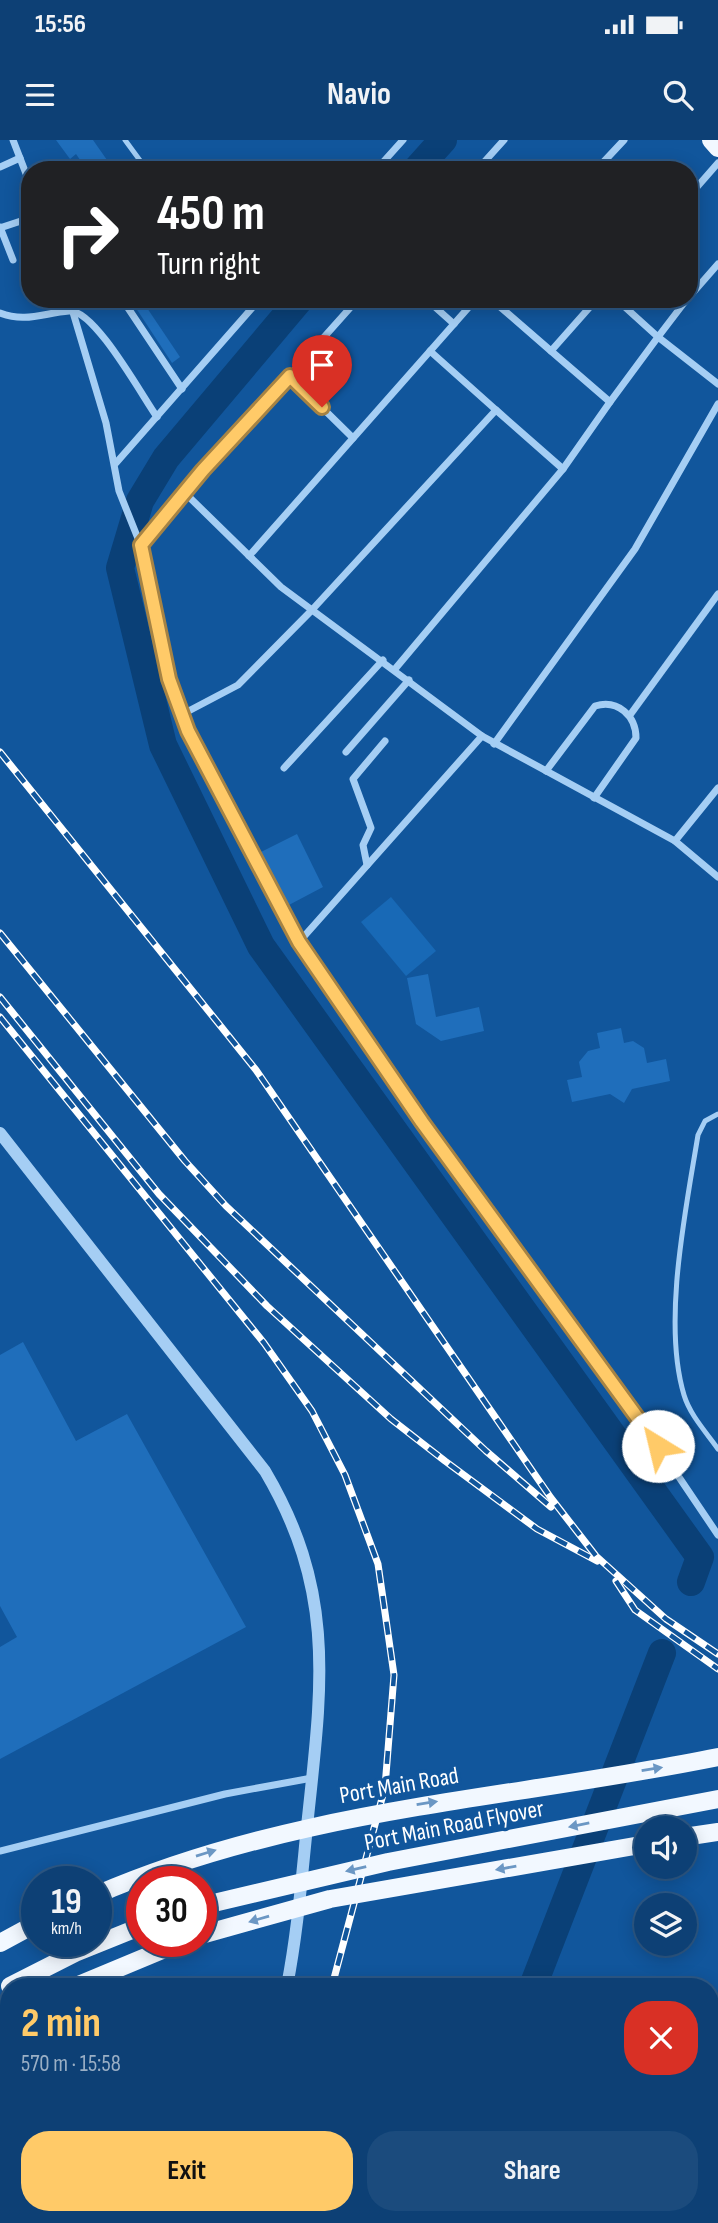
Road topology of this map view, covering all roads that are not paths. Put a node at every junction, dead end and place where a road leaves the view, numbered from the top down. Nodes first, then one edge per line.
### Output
1 (13, 140) edge
2 (125, 140) edge
3 (403, 140) edge
4 (504, 140) edge
5 (624, 140) edge
6 (711, 140) edge
7 (718, 148) edge
8 (20, 158) junction
9 (21, 161) edge
10 (140, 161) edge
11 (384, 161) edge
12 (485, 161) edge
13 (604, 161) edge
14 (718, 163) edge
15 (0, 167) edge
16 (698, 186) edge
17 (21, 221) edge
18 (0, 228) edge
19 (13, 260) dead end
20 (718, 264) edge
21 (698, 287) edge
22 (128, 308) edge
23 (252, 308) edge
24 (350, 308) edge
25 (436, 308) edge
26 (468, 308) edge
27 (501, 308) edge
28 (589, 308) edge
29 (625, 308) edge
30 (680, 308) edge
31 (72, 310) junction
32 (0, 313) edge
33 (454, 324) junction
34 (658, 337) junction
35 (430, 351) junction
36 (551, 351) junction
37 (290, 376) junction
38 (718, 384) edge
39 (182, 389) junction
40 (610, 402) junction
41 (718, 404) edge
42 (496, 410) junction
43 (157, 417) junction
44 (353, 438) junction
45 (116, 463) junction
46 (564, 469) junction
47 (185, 493) junction
48 (141, 545) junction
49 (249, 556) junction
50 (718, 594) edge
51 (311, 611) junction
52 (383, 660) junction
53 (395, 669) junction
54 (409, 680) junction
55 (181, 715) junction
56 (630, 715) junction
57 (482, 736) junction
58 (385, 741) dead end
59 (494, 744) junction
60 (346, 752) dead end
61 (284, 768) dead end
62 (546, 771) junction
63 (718, 788) edge
64 (594, 798) junction
65 (676, 841) junction
66 (367, 865) junction
67 (718, 877) edge
68 (299, 942) junction
69 (718, 1114) edge
70 (0, 1133) edge
71 (718, 1449) edge
72 (718, 1535) edge
73 (718, 1757) edge
74 (312, 1778) junction
75 (718, 1799) edge
76 (718, 1832) edge
77 (697, 1836) edge
78 (634, 1846) edge
79 (0, 1851) edge
80 (112, 1888) edge
81 (217, 1902) edge
82 (217, 1931) edge
83 (21, 1932) edge
84 (126, 1932) edge
85 (0, 1943) edge
86 (146, 1957) edge
87 (26, 1978) edge
88 (95, 1978) edge
89 (288, 1978) edge

1 - 8 street
2 - 10 lane
3 - 11 street
4 - 12 street
5 - 13 street
6 - 7 main road
8 - 9 street
8 - 15 street
14 - 16 street
17 - 18 street
18 - 19 street
20 - 21 street
22 - 39 street
23 - 39 street
24 - 37 street
25 - 33 street
26 - 33 street
27 - 36 street
28 - 36 street
29 - 34 street
30 - 34 street
31 - 32 street
31 - 43 street
31 - 45 street
33 - 35 street
34 - 38 street
34 - 40 street
35 - 42 street
35 - 44 street
36 - 40 street
37 - 44 street
37 - 47 street
39 - 43 street
40 - 46 street
41 - 59 street
42 - 46 street
42 - 51 street
43 - 45 street
44 - 49 street
45 - 48 street
46 - 53 street
47 - 48 street
47 - 49 street
48 - 55 street
49 - 51 street
50 - 56 street
51 - 52 street
51 - 55 street
52 - 53 street
52 - 61 street
53 - 54 street
54 - 57 street
54 - 60 street
55 - 68 street
56 - 62 street
56 - 64 street
57 - 59 street
57 - 66 street
58 - 66 street
59 - 62 street
62 - 64 street
63 - 65 street
64 - 65 street
65 - 67 street
66 - 68 street
68 - 72 street
69 - 71 lane
70 - 74 street
80 -> 73 main road, Port Main Road, bridge
74 - 79 street
74 - 89 street
75 -> 81 main road, Port Main Road Flyover, bridge
76 - 77 main road
78 -> 82 main road, Port Main Road Flyover, bridge
83 - 85 main road
84 - 87 main road
86 - 88 main road

